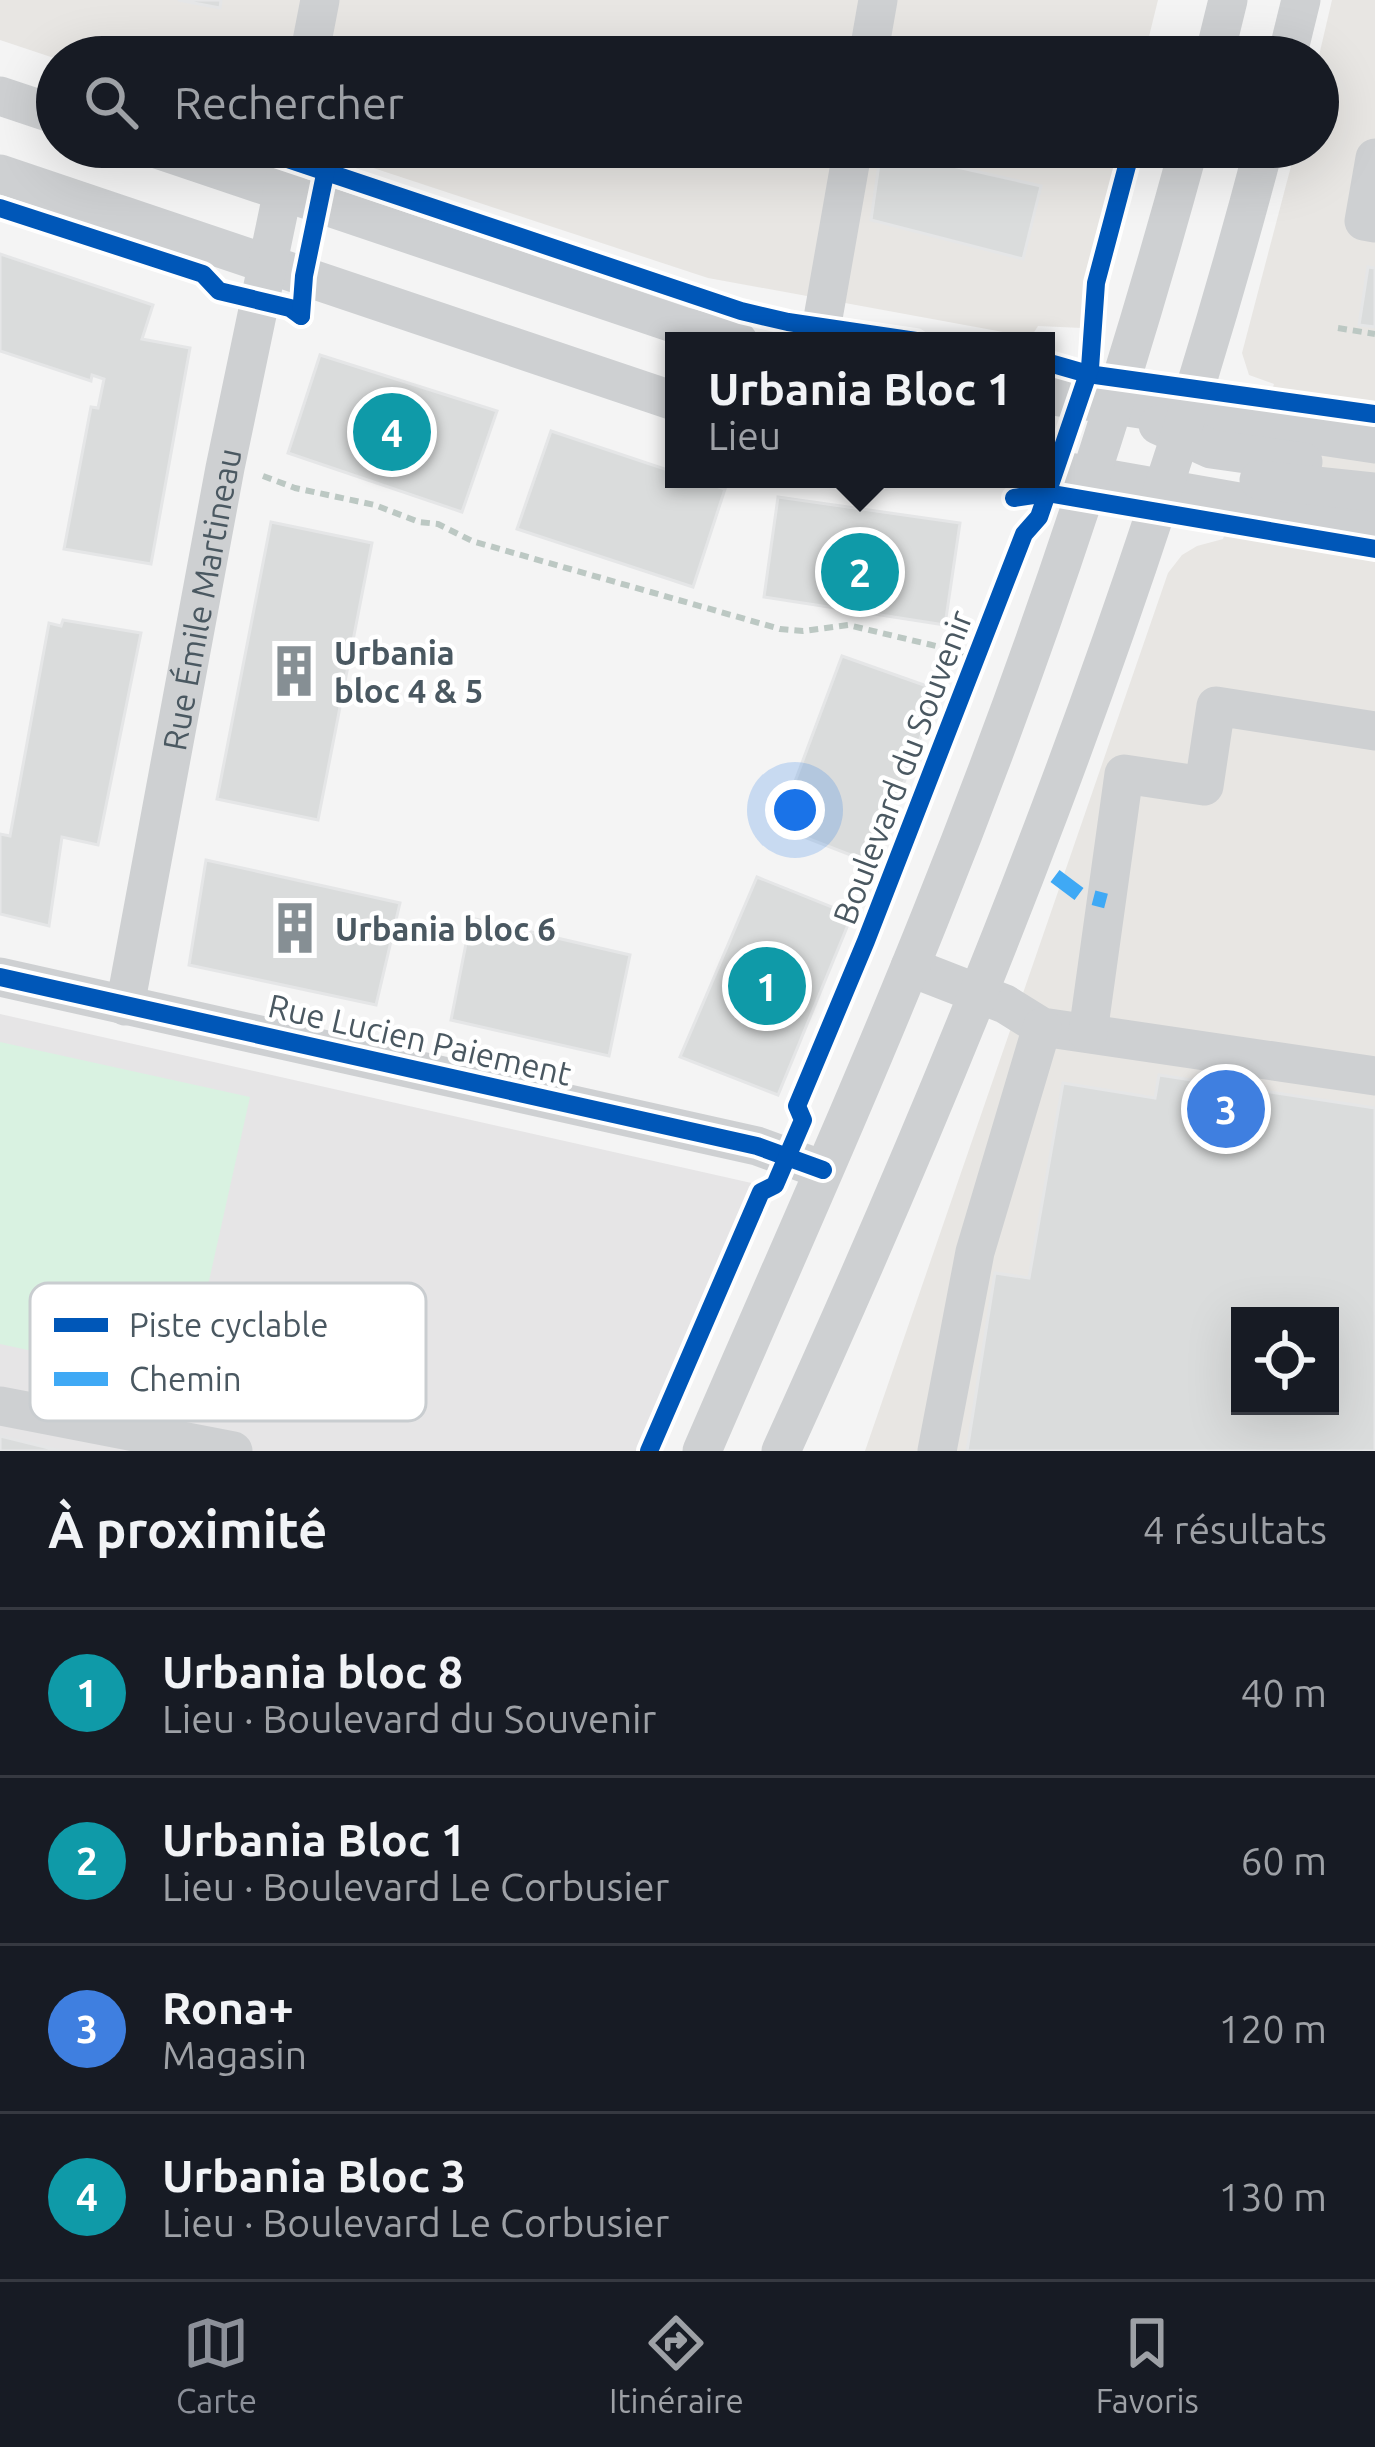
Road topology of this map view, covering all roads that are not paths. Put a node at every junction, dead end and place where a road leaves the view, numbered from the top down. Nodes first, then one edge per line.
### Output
1 (320, 0) edge
2 (878, 0) edge
3 (1228, 0) edge
4 (1301, 0) edge
5 (313, 36) edge
6 (872, 36) edge
7 (1219, 36) edge
8 (1292, 36) edge
9 (0, 96) edge
10 (36, 108) edge
11 (1375, 158) edge
12 (214, 168) edge
13 (287, 168) edge
14 (849, 168) edge
15 (1184, 168) edge
16 (1258, 168) edge
17 (0, 174) edge
18 (282, 191) junction
19 (1375, 223) edge
20 (268, 264) junction
21 (704, 332) edge
22 (821, 332) edge
23 (1055, 395) edge
24 (665, 398) edge
25 (1115, 405) junction
26 (1181, 424) junction
27 (1375, 444) edge
28 (1055, 470) edge
29 (1375, 474) edge
30 (1092, 476) junction
31 (1163, 481) junction
32 (1375, 492) edge
33 (1375, 526) edge
34 (1375, 730) edge
35 (910, 967) junction
36 (0, 977) edge
37 (979, 993) junction
38 (125, 1006) junction
39 (1042, 1027) junction
40 (1088, 1033) junction
41 (1375, 1076) edge
42 (823, 1170) junction
43 (0, 1406) edge
44 (30, 1412) edge
45 (77, 1421) edge
46 (232, 1451) edge
47 (702, 1451) edge
48 (781, 1451) edge
49 (937, 1451) edge

1 - 5 street
2 - 6 street
3 - 7 street
4 - 8 street
9 - 10 street
11 - 19 street
12 - 18 street
13 - 18 street, Rue Émile Martineau
14 - 22 street
15 - 25 street
16 - 26 street
17 - 20 street
18 - 20 street, Rue Émile Martineau
18 - 21 street
20 - 24 street
20 - 38 street, Rue Émile Martineau
23 - 25 street
25 - 26 street
25 - 30 street
26 - 27 street
26 - 29 street
26 - 31 street
28 - 30 street
30 - 31 street
30 - 35 street
31 - 32 street
31 - 33 street
31 - 37 street
34 - 40 street
35 - 37 street
35 - 42 street
36 - 38 street, Rue Lucien Paiement
37 - 39 street
37 - 48 street
38 - 42 street, Rue Lucien Paiement
39 - 40 street
39 - 49 street
40 - 41 street
42 - 47 street
43 - 44 street
45 - 46 street

